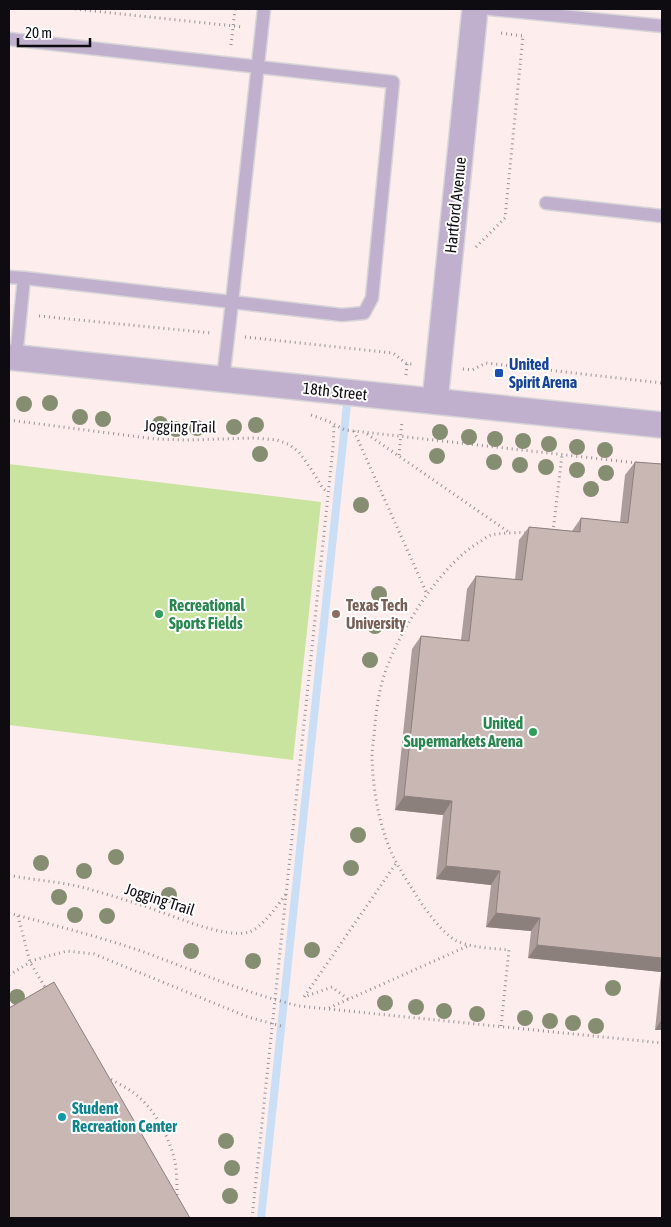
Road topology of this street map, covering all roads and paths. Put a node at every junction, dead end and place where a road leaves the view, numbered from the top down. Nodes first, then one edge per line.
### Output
1 (75, 9) edge
2 (235, 9) edge
3 (264, 9) edge
4 (475, 9) edge
5 (490, 9) edge
6 (233, 26) junction
7 (662, 26) edge
8 (262, 29) junction
9 (501, 33) dead end
10 (9, 38) edge
11 (228, 63) junction
12 (258, 67) junction
13 (546, 203) dead end
14 (662, 216) edge
15 (476, 247) dead end
16 (9, 277) edge
17 (24, 278) junction
18 (232, 302) junction
19 (20, 314) junction
20 (229, 335) junction
21 (12, 357) edge
22 (438, 366) junction
23 (223, 379) junction
24 (662, 383) edge
25 (435, 401) junction
26 (9, 420) edge
27 (662, 425) edge
28 (354, 431) junction
29 (366, 433) junction
30 (562, 455) junction
31 (644, 464) edge
32 (328, 492) junction
33 (510, 534) junction
34 (537, 534) edge
35 (552, 536) edge
36 (427, 595) junction
37 (397, 862) junction
38 (9, 875) edge
39 (287, 893) junction
40 (9, 913) edge
41 (18, 916) junction
42 (470, 945) junction
43 (30, 962) junction
44 (9, 975) edge
45 (50, 996) edge
46 (348, 1000) junction
47 (275, 1001) junction
48 (326, 1008) junction
49 (273, 1024) junction
50 (282, 1026) dead end
51 (501, 1026) junction
52 (662, 1043) edge
53 (101, 1074) edge
54 (176, 1201) edge
55 (252, 1218) edge

1 - 6 path
2 - 6 path
3 - 8 lane
4 - 22 street, Hartford Avenue
5 - 7 lane
6 - 8 path
6 - 11 path
8 - 12 lane
9 - 15 path
10 - 11 lane
11 - 12 lane
12 - 18 lane
12 - 18 lane
13 - 14 lane
16 - 17 lane
17 - 18 lane
17 - 19 lane
18 - 20 lane
19 - 20 path
19 - 21 lane
20 - 22 path
20 - 23 lane
21 - 23 street, 18th Street
22 - 24 path
22 - 25 street, Hartford Avenue
23 - 25 street, 18th Street
25 - 27 street, 18th Street
26 - 32 path, Jogging Trail
28 - 29 path
28 - 32 path
28 - 36 path
29 - 30 path
29 - 33 path
30 - 31 path
30 - 35 path
32 - 39 path
33 - 34 path
33 - 36 path
36 - 37 path
37 - 42 path
37 - 46 path
38 - 39 path, Jogging Trail
39 - 47 path
40 - 41 path
41 - 43 path
41 - 47 path
42 - 46 path
42 - 51 path
43 - 44 path
43 - 45 path
43 - 49 path
46 - 48 path
47 - 48 path
47 - 49 path
48 - 51 path
49 - 50 path
49 - 55 path
51 - 52 path
53 - 54 path

